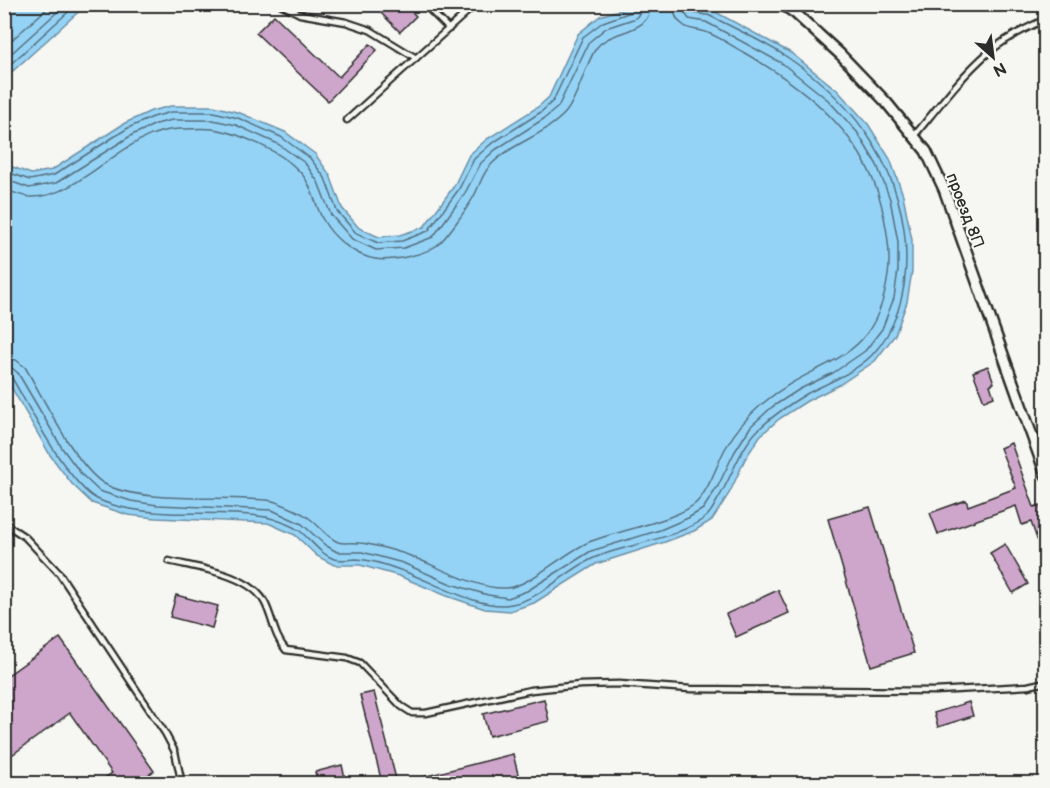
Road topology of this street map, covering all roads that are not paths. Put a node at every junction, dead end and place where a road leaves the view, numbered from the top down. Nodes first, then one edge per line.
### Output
1 (280, 4) edge
2 (423, 4) edge
3 (476, 4) edge
4 (782, 4) edge
5 (798, 9) edge
6 (1046, 19) edge
7 (449, 29) junction
8 (416, 58) junction
9 (347, 120) dead end
10 (915, 135) junction
11 (1046, 475) edge
12 (4, 523) edge
13 (169, 561) dead end
14 (1046, 682) edge
15 (182, 783) edge

1 - 8 lane
2 - 7 lane
3 - 7 lane
4 - 5 street, проезд 8П
5 - 10 street, проезд 8П
6 - 10 lane
7 - 8 lane
8 - 9 lane
10 - 11 street, проезд 8П
12 - 15 lane
13 - 14 lane

